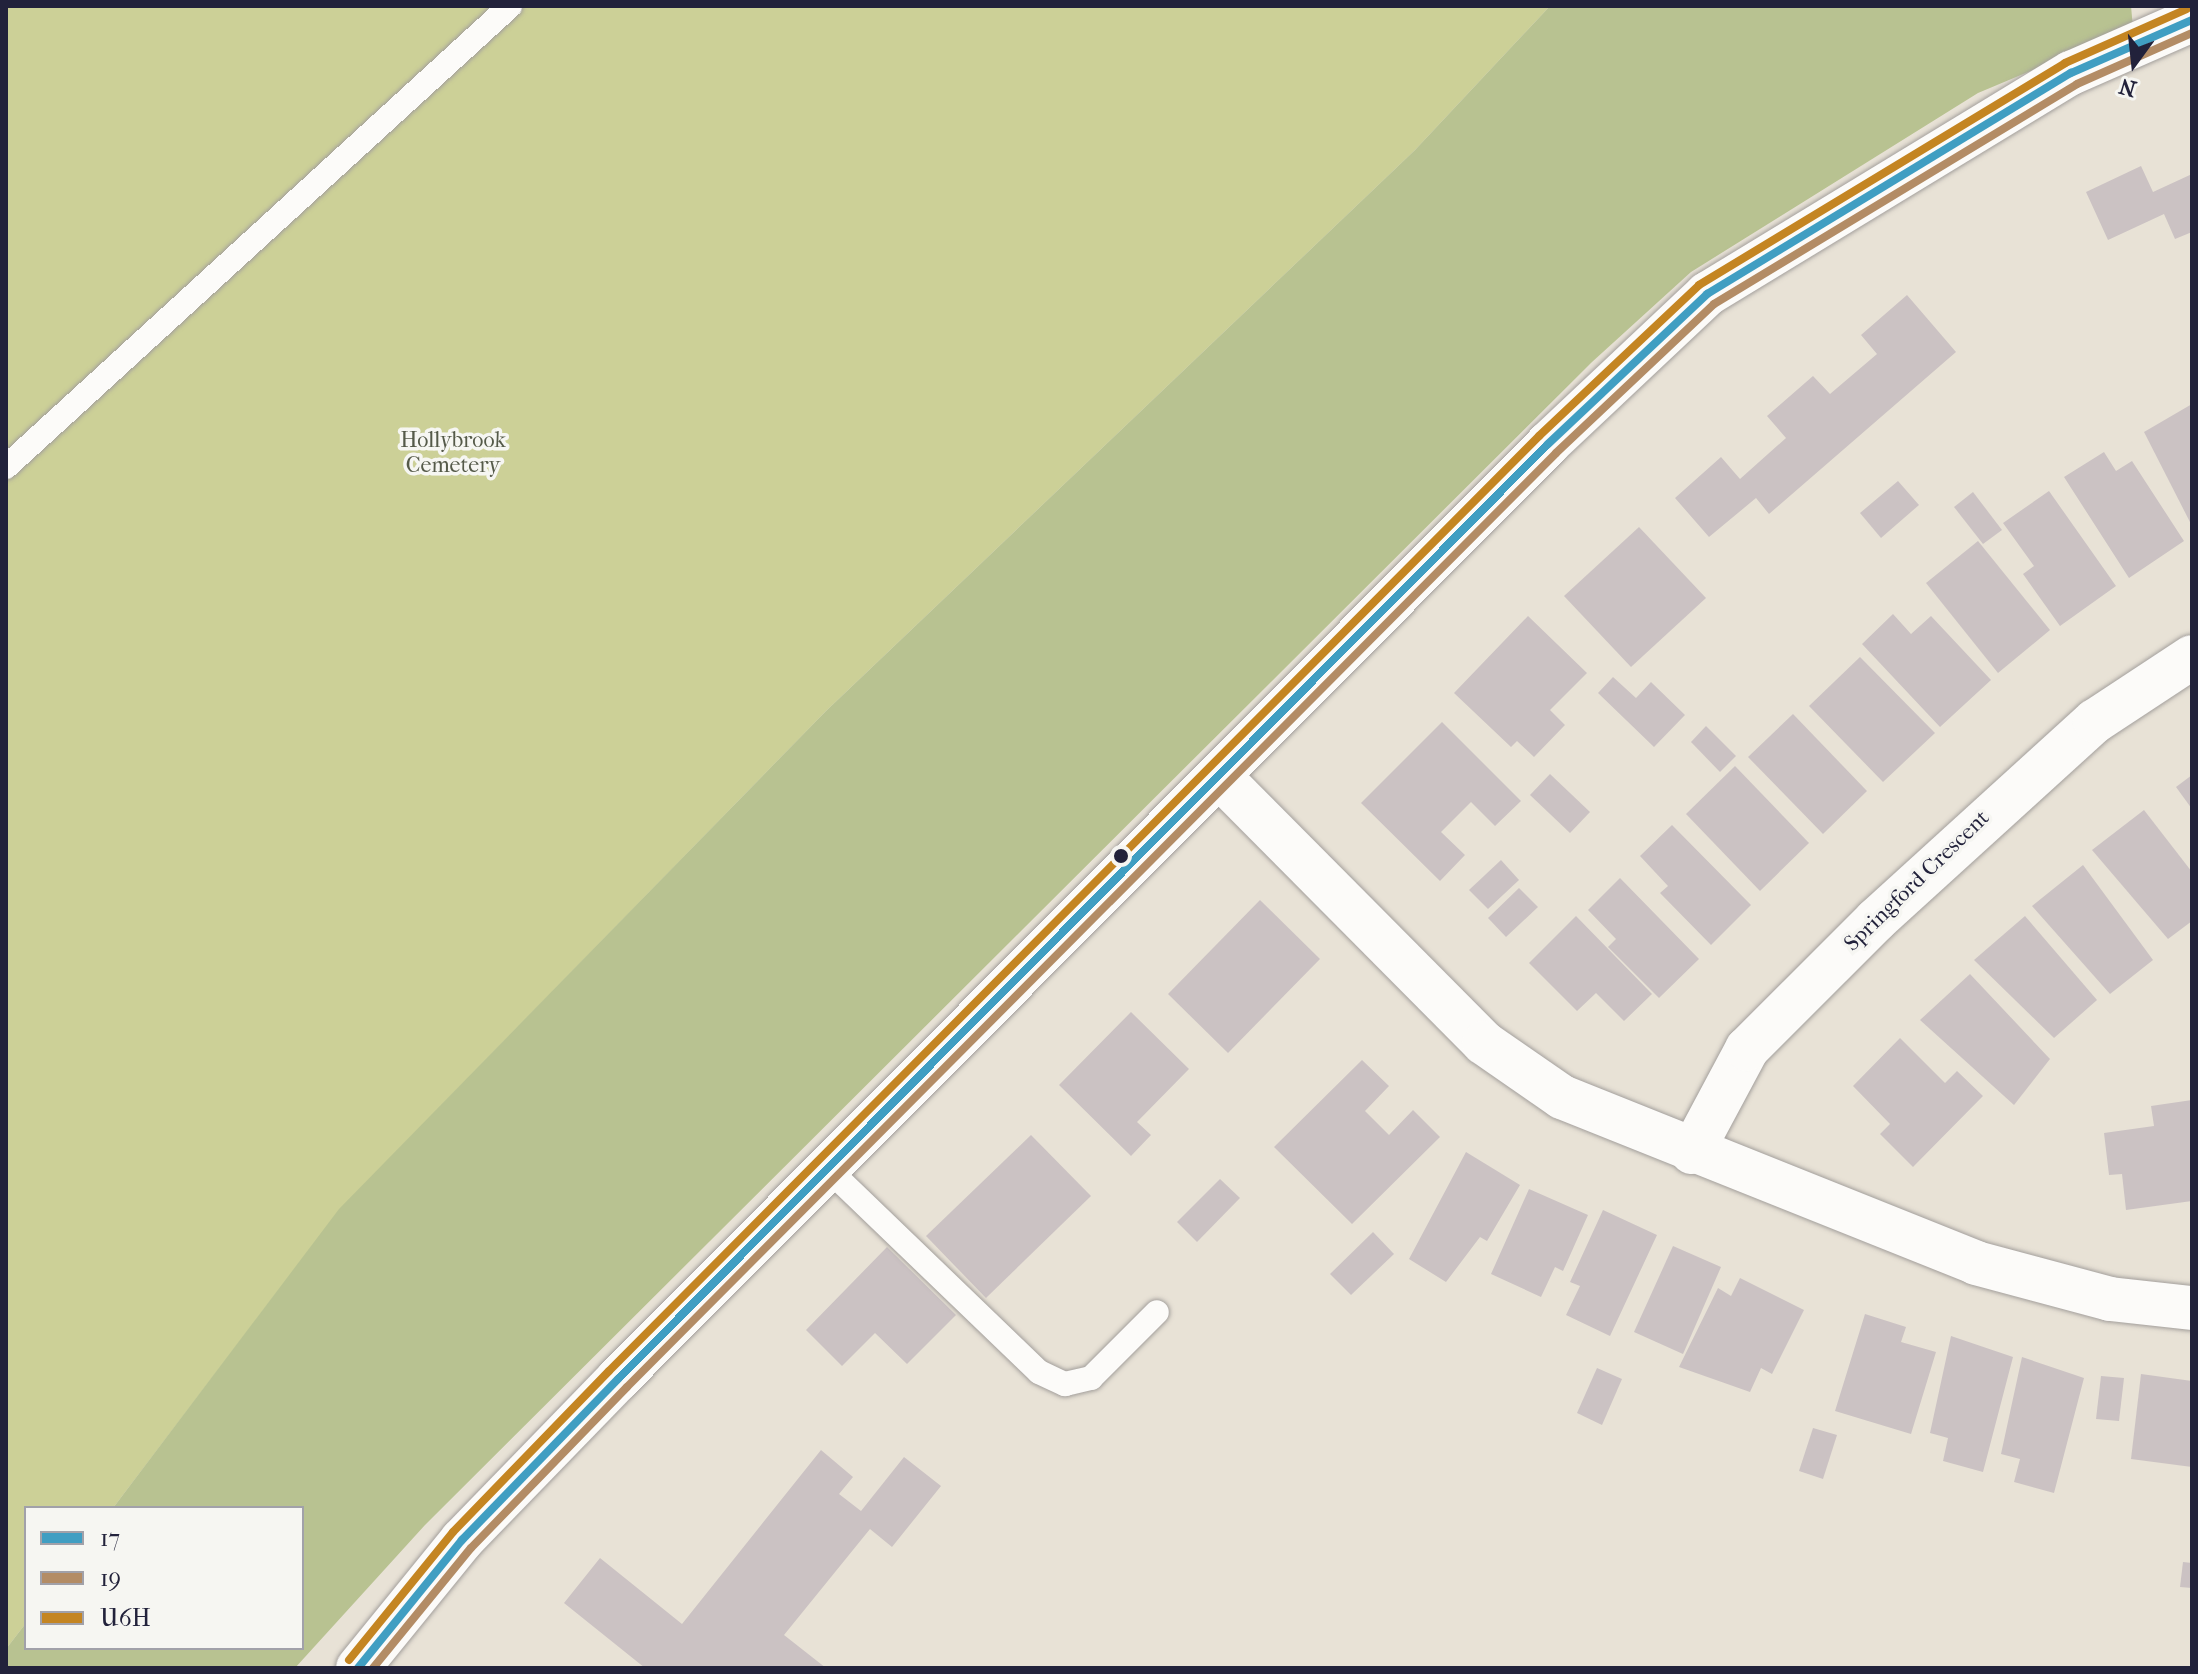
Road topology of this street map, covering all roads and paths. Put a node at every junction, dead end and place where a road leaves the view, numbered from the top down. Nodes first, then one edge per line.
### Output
1 (510, 6) edge
2 (2192, 20) edge
3 (6, 467) edge
4 (2192, 657) edge
5 (1219, 776) junction
6 (1692, 1152) junction
7 (827, 1168) junction
8 (2192, 1308) edge
9 (1157, 1312) dead end
10 (358, 1668) edge

1 - 3 lane
2 - 5 street
4 - 6 street, Springford Crescent
5 - 6 street
5 - 7 street
6 - 8 street
7 - 9 lane
7 - 10 street

